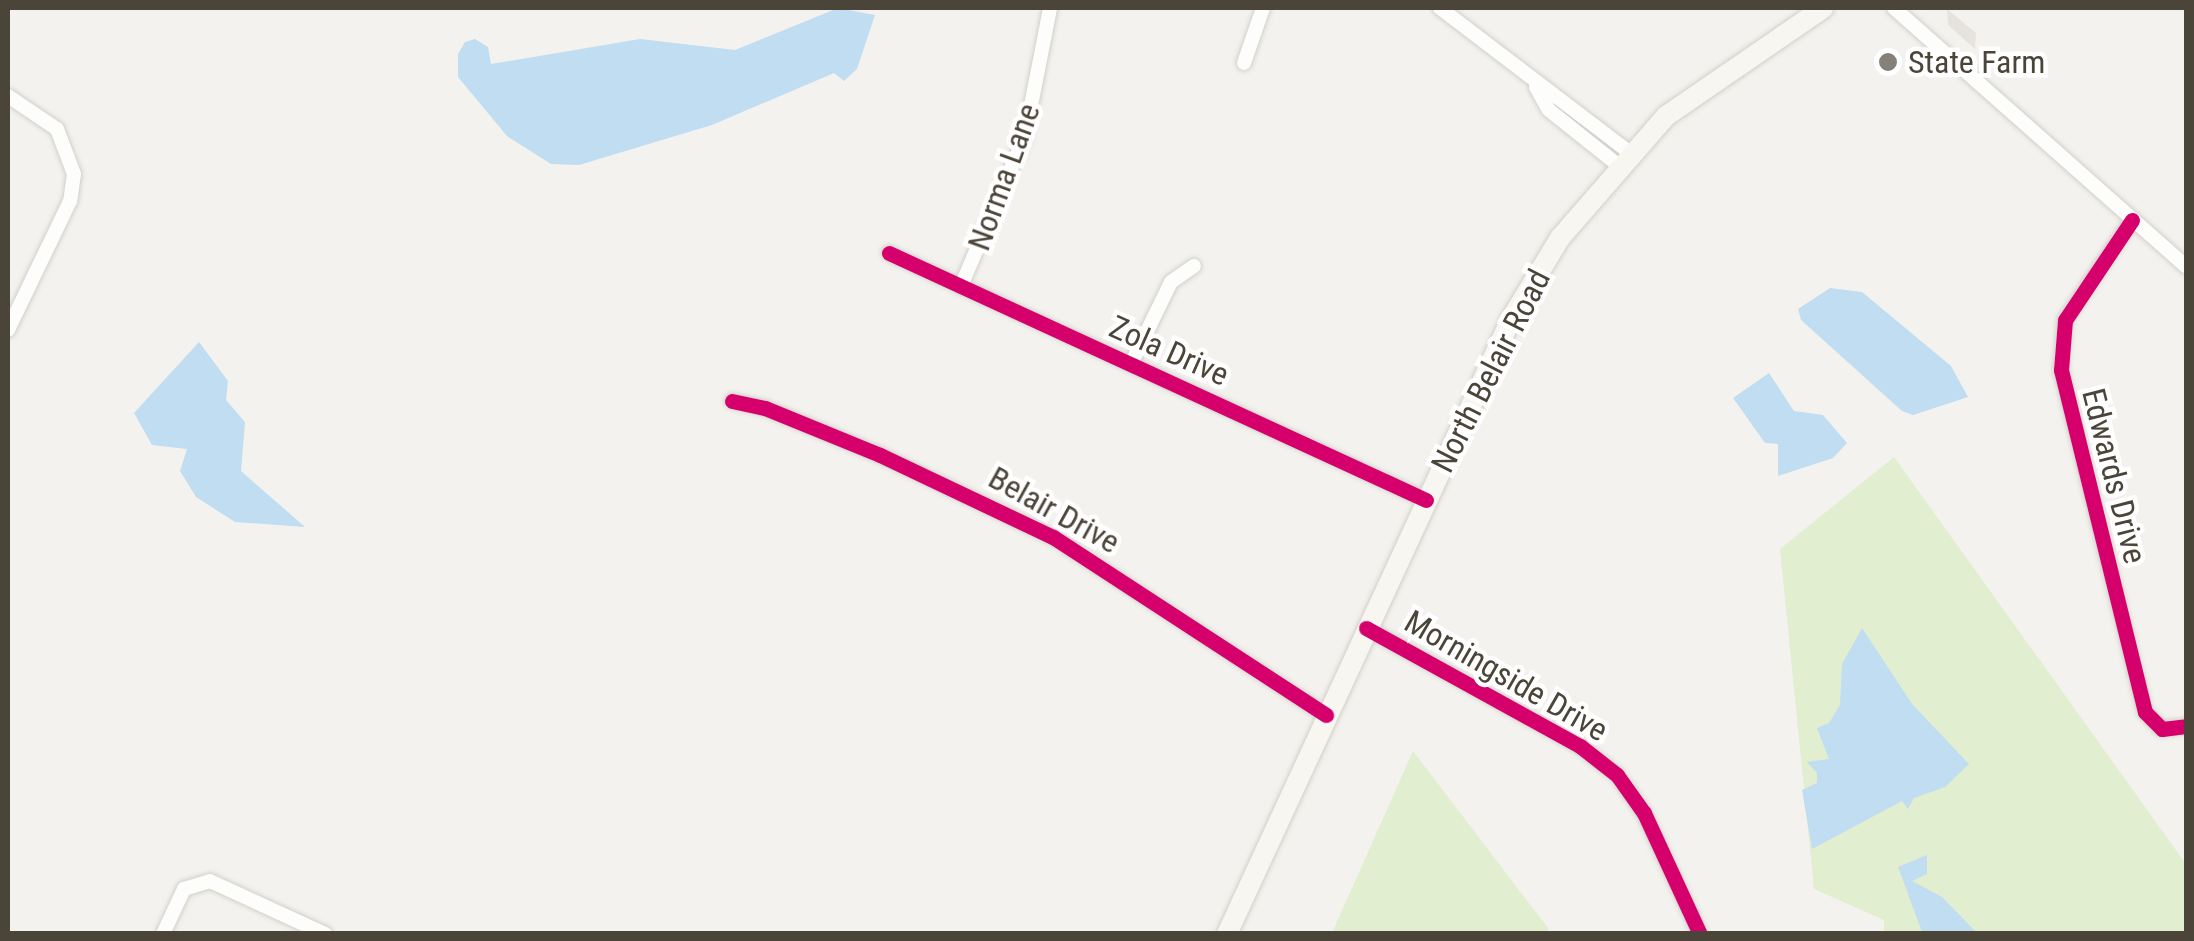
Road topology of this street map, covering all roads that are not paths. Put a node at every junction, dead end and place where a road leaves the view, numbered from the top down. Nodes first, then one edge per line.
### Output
1 (1050, 8) edge
2 (1263, 8) edge
3 (1440, 8) edge
4 (1822, 8) edge
5 (1894, 8) edge
6 (1244, 63) dead end
7 (8, 96) edge
8 (1623, 158) junction
9 (2132, 220) junction
10 (889, 252) dead end
11 (1194, 266) dead end
12 (2186, 266) edge
13 (962, 286) junction
14 (8, 330) edge
15 (1131, 364) junction
16 (732, 401) dead end
17 (1426, 500) junction
18 (1366, 628) junction
19 (1326, 715) junction
20 (2186, 726) edge
21 (163, 934) edge
22 (325, 934) edge
23 (1227, 934) edge
24 (1700, 934) edge

1 - 13 street, Norma Lane
2 - 6 street
3 - 8 street
4 - 8 main road, North Belair Road
5 - 9 street
7 - 14 street
8 - 17 main road, North Belair Road
9 - 12 street
9 - 20 street, Edwards Drive
10 - 13 street, Zola Drive
11 - 15 street
13 - 15 street, Zola Drive
15 - 17 street, Zola Drive
16 - 19 street, Belair Drive
17 - 18 main road, North Belair Road
18 - 19 main road, North Belair Road
18 - 24 street, Morningside Drive
19 - 23 main road, North Belair Road
21 - 22 street

